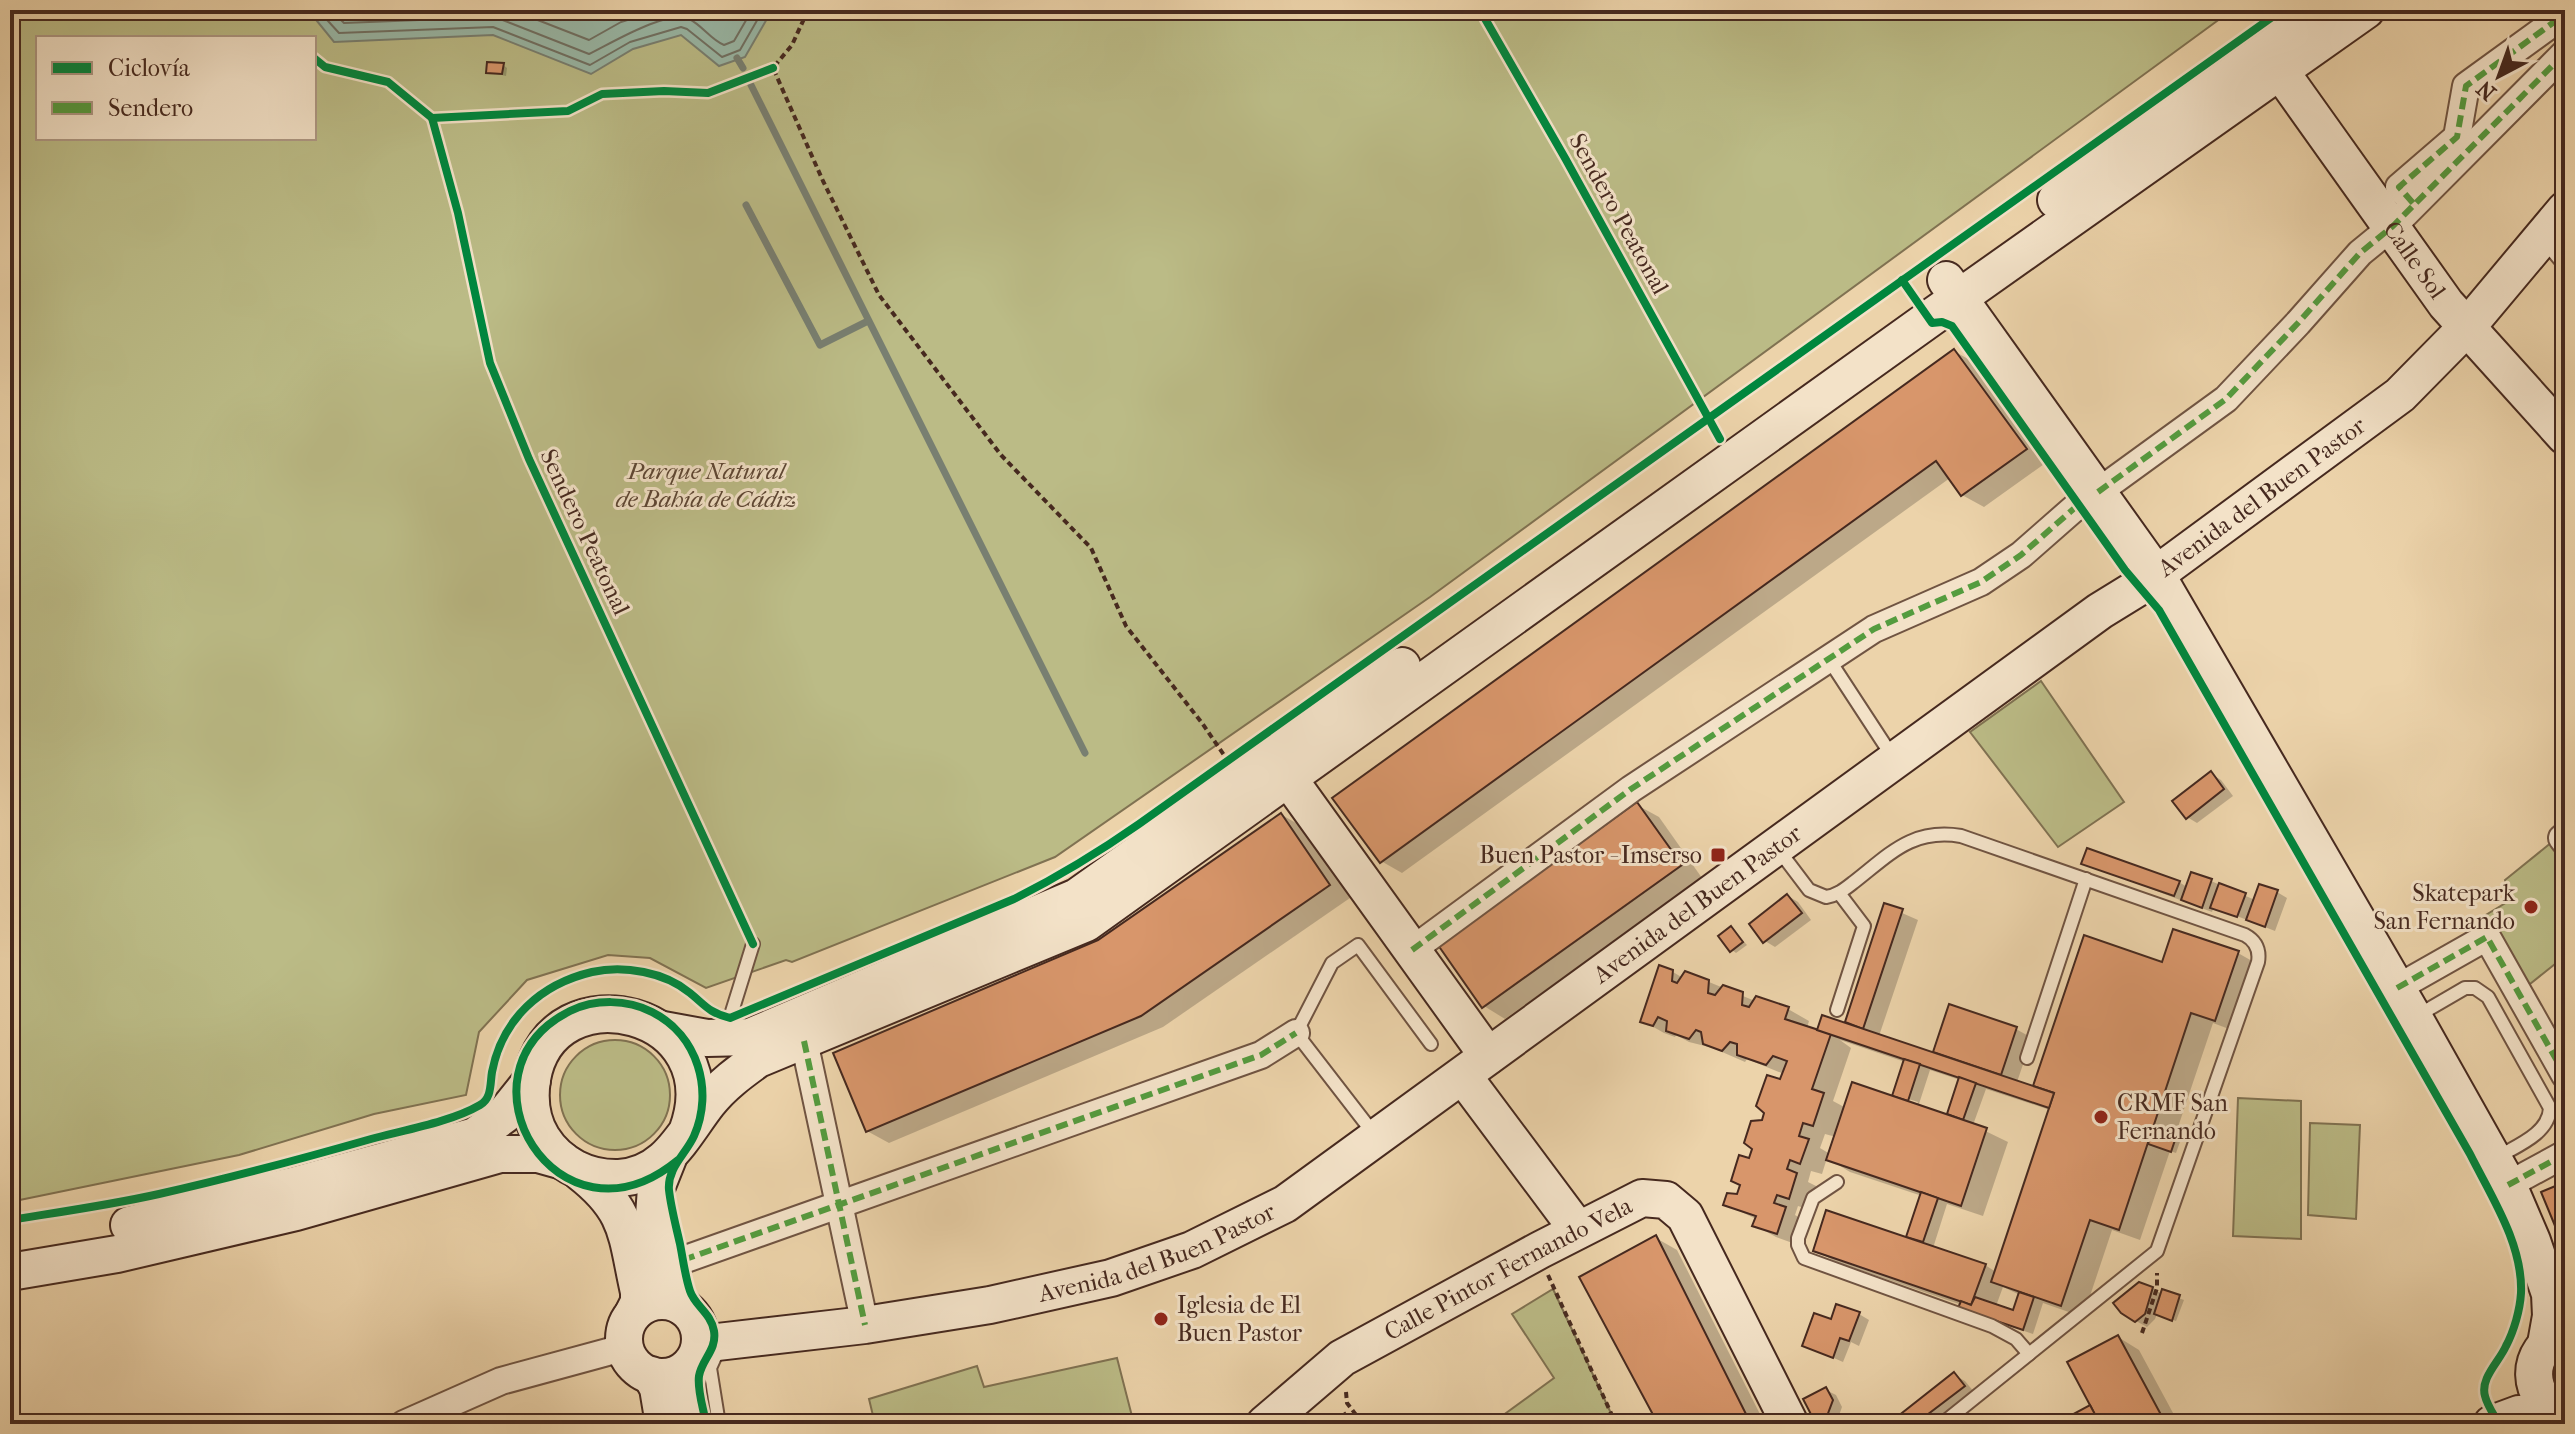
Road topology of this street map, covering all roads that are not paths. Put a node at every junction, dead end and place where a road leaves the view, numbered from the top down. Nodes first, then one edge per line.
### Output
1 (2323, 10) edge
2 (2366, 10) edge
3 (2565, 14) edge
4 (2565, 53) edge
5 (2280, 71) junction
6 (2403, 215) junction
7 (2559, 232) edge
8 (1952, 289) junction
9 (2467, 327) junction
10 (2565, 436) edge
11 (2088, 498) junction
12 (2156, 574) junction
13 (1828, 658) junction
14 (1896, 761) junction
15 (1288, 778) junction
16 (1776, 846) junction
17 (2086, 879) junction
18 (1839, 893) junction
19 (753, 944) dead end
20 (1412, 950) junction
21 (2405, 1003) junction
22 (1837, 1010) dead end
23 (663, 1030) junction
24 (1296, 1033) junction
25 (729, 1038) junction
26 (804, 1041) junction
27 (1431, 1044) dead end
28 (2027, 1058) dead end
29 (1476, 1066) junction
30 (2565, 1075) edge
31 (532, 1080) junction
32 (1377, 1138) junction
33 (677, 1145) junction
34 (2565, 1154) edge
35 (570, 1166) junction
36 (2501, 1172) junction
37 (1837, 1182) dead end
38 (840, 1205) junction
39 (1578, 1230) junction
40 (10, 1247) edge
41 (683, 1260) dead end
42 (10, 1272) edge
43 (683, 1307) junction
44 (2556, 1322) edge
45 (865, 1325) junction
46 (629, 1331) junction
47 (704, 1350) junction
48 (2029, 1354) junction
49 (651, 1375) junction
50 (2533, 1380) junction
51 (2561, 1414) edge
52 (2495, 1423) edge
53 (404, 1424) edge
54 (664, 1424) edge
55 (691, 1424) edge
56 (719, 1424) edge
57 (1265, 1424) edge
58 (1790, 1424) edge
59 (1942, 1424) edge

1 - 8 street
2 - 5 street
3 - 6 street
4 - 6 street
5 - 6 street, Calle Sol
5 - 8 street
6 - 9 street, Calle Sol
6 - 11 street
7 - 9 street, Avenida del Buen Pastor
8 - 11 street
8 - 15 street
8 - 25 street
9 - 10 street, Calle Sol
9 - 12 street, Avenida del Buen Pastor
11 - 12 street
11 - 13 street
12 - 14 street, Avenida del Buen Pastor
12 - 21 street
13 - 14 lane
13 - 20 street
14 - 16 street, Avenida del Buen Pastor
15 - 20 street
15 - 26 street
16 - 18 lane
16 - 29 street, Avenida del Buen Pastor
17 - 18 lane
17 - 28 lane
17 - 48 lane
18 - 22 lane
19 - 25 lane
20 - 29 street
21 - 30 street
21 - 36 street
21 - 36 lane
23 - 25 street
23 - 31 street
23 - 33 street
24 - 27 lane
24 - 32 lane
24 - 38 street
26 - 33 street
26 - 38 street
29 - 32 street, Avenida del Buen Pastor
29 - 39 street
31 - 35 street
31 - 40 street
32 - 45 street, Avenida del Buen Pastor
33 - 35 street
33 - 43 street
34 - 36 street
35 - 42 street
35 - 46 street
36 - 44 street
37 - 48 lane
38 - 41 street
38 - 45 street
39 - 57 street, Calle Pintor Fernando Vela
39 - 58 street, Calle Pintor Fernando Vela
43 - 46 street
43 - 47 street
44 - 50 street
45 - 47 street, Avenida del Buen Pastor
46 - 49 street
46 - 53 street
47 - 49 street
47 - 55 street
47 - 56 lane
48 - 59 lane
49 - 54 street
50 - 51 street
50 - 52 street
51 - 52 street

